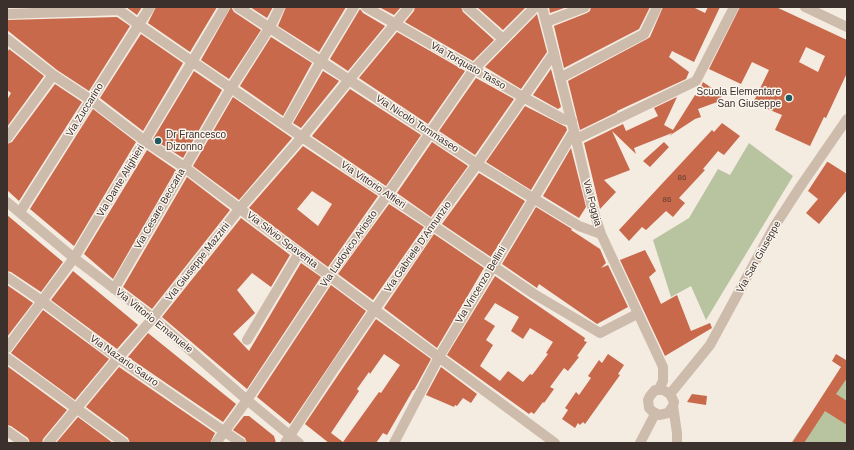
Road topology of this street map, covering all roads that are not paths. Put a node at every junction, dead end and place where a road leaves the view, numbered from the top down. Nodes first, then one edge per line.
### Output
1 (150, 7) edge
2 (225, 7) edge
3 (238, 7) edge
4 (280, 7) edge
5 (354, 7) edge
6 (366, 7) edge
7 (409, 7) edge
8 (467, 7) edge
9 (535, 7) edge
10 (542, 7) edge
11 (585, 7) edge
12 (657, 7) edge
13 (734, 7) edge
14 (805, 7) edge
15 (117, 9) edge
16 (7, 14) edge
17 (546, 22) junction
18 (394, 24) junction
19 (138, 25) junction
20 (270, 27) junction
21 (847, 27) edge
22 (503, 39) junction
23 (8, 42) edge
24 (554, 53) junction
25 (192, 61) junction
26 (321, 61) junction
27 (474, 69) junction
28 (53, 75) junction
29 (560, 78) junction
30 (349, 80) junction
31 (231, 88) junction
32 (523, 97) junction
33 (91, 100) junction
34 (847, 119) edge
35 (285, 125) junction
36 (574, 130) junction
37 (430, 132) junction
38 (302, 137) junction
39 (7, 138) edge
40 (145, 141) junction
41 (477, 164) junction
42 (184, 167) junction
43 (388, 194) junction
44 (534, 198) junction
45 (7, 202) edge
46 (240, 208) junction
47 (20, 212) junction
48 (433, 225) junction
49 (601, 234) junction
50 (299, 254) junction
51 (74, 258) junction
52 (493, 266) junction
53 (330, 275) junction
54 (7, 277) edge
55 (114, 289) junction
56 (42, 301) junction
57 (375, 310) junction
58 (637, 314) junction
59 (153, 318) junction
60 (247, 340) dead end
61 (7, 348) edge
62 (439, 357) junction
63 (7, 358) edge
64 (118, 358) junction
65 (659, 389) junction
66 (670, 394) junction
67 (247, 400) junction
68 (673, 406) junction
69 (77, 408) junction
70 (655, 414) junction
71 (7, 431) edge
72 (225, 431) junction
73 (288, 440) edge
74 (24, 443) edge
75 (48, 443) edge
76 (124, 443) edge
77 (216, 443) edge
78 (241, 443) edge
79 (299, 443) edge
80 (394, 443) edge
81 (555, 443) edge
82 (640, 443) edge
83 (678, 443) edge

1 - 19 street, Via Zuccarino
2 - 25 street, Via Dante Alighieri
3 - 20 street, Via Nicolò Tommaseo
4 - 20 street, Via Cesare Beccaria
5 - 26 street
6 - 18 street, Via Torquato Tasso
7 - 18 street, Via Giuseppe Mazzini
8 - 22 street
9 - 22 street, Via Ludovico Ariosto
10 - 17 street, Via Foggia
11 - 17 street
12 - 29 street
13 - 36 street
14 - 21 street
15 - 16 street
15 - 19 street, Via Vittorio Alfieri
17 - 24 street, Via Foggia
18 - 27 street, Via Torquato Tasso
18 - 30 street, Via Giuseppe Mazzini
19 - 25 street, Via Vittorio Alfieri
19 - 33 street, Via Zuccarino
20 - 26 street, Via Nicolò Tommaseo
20 - 31 street, Via Cesare Beccaria
22 - 27 street, Via Ludovico Ariosto
23 - 28 street, Via Silvio Spaventa
24 - 29 street, Via Foggia
24 - 32 street, Via Gabriele D'Annunzio
25 - 31 street, Via Vittorio Alfieri
25 - 40 street, Via Dante Alighieri
26 - 30 street, Via Nicolò Tommaseo
26 - 35 street
27 - 32 street, Via Torquato Tasso
27 - 37 street, Via Ludovico Ariosto
28 - 33 street, Via Silvio Spaventa
28 - 39 street
29 - 36 street, Via Foggia
30 - 37 street, Via Nicolò Tommaseo
30 - 38 street, Via Giuseppe Mazzini
31 - 35 street, Via Vittorio Alfieri
31 - 42 street, Via Cesare Beccaria
32 - 36 street, Via Torquato Tasso
32 - 41 street, Via Gabriele D'Annunzio
33 - 40 street, Via Silvio Spaventa
33 - 47 street, Via Zuccarino
34 - 66 street, Via San Giuseppe
35 - 38 street, Via Vittorio Alfieri
36 - 44 street, Via Vincenzo Bellini
36 - 49 street, Via Foggia
37 - 41 street, Via Nicolò Tommaseo
37 - 43 street, Via Ludovico Ariosto
38 - 43 street, Via Vittorio Alfieri
38 - 46 street, Via Giuseppe Mazzini
40 - 42 street, Via Silvio Spaventa
40 - 51 street, Via Dante Alighieri
41 - 44 street, Via Nicolò Tommaseo
41 - 48 street, Via Gabriele D'Annunzio
42 - 46 street, Via Silvio Spaventa
42 - 55 street, Via Cesare Beccaria
43 - 48 street, Via Vittorio Alfieri
43 - 53 street, Via Ludovico Ariosto
44 - 49 street, Via Nicolò Tommaseo
44 - 52 street, Via Vincenzo Bellini
45 - 47 street, Via Vittorio Emanuele
46 - 50 street, Via Silvio Spaventa
46 - 59 street, Via Giuseppe Mazzini
47 - 51 street, Via Vittorio Emanuele
48 - 52 street, Via Vittorio Alfieri
48 - 57 street, Via Gabriele D'Annunzio
49 - 58 street, Via Foggia
50 - 53 street, Via Silvio Spaventa
50 - 60 street
51 - 55 street, Via Vittorio Emanuele
51 - 56 street, Via Dante Alighieri
52 - 58 street, Via Vittorio Alfieri
52 - 62 street, Via Vincenzo Bellini
53 - 57 street, Via Silvio Spaventa
53 - 67 street, Via Ludovico Ariosto
54 - 56 street, Via Nazario Sauro
55 - 59 street, Via Vittorio Emanuele
56 - 61 street, Via Dante Alighieri
56 - 64 street, Via Nazario Sauro
57 - 62 street, Via Silvio Spaventa
57 - 73 street, Via Gabriele D'Annunzio
58 - 65 street, Via Foggia
59 - 64 street, Via Giuseppe Mazzini
59 - 67 street, Via Vittorio Emanuele
62 - 80 street, Via Vincenzo Bellini
62 - 81 street, Via Silvio Spaventa
63 - 69 street
64 - 69 street, Via Giuseppe Mazzini
64 - 72 street, Via Nazario Sauro
65 - 66 street
65 - 70 street
66 - 68 street
67 - 72 street, Via Ludovico Ariosto
67 - 73 street, Via Vittorio Emanuele
68 - 70 street
68 - 83 street
69 - 75 street, Via Giuseppe Mazzini
69 - 76 street
70 - 82 street
71 - 74 street
72 - 77 street, Via Ludovico Ariosto
72 - 78 street, Via Nazario Sauro
73 - 79 street, Via Vittorio Emanuele

